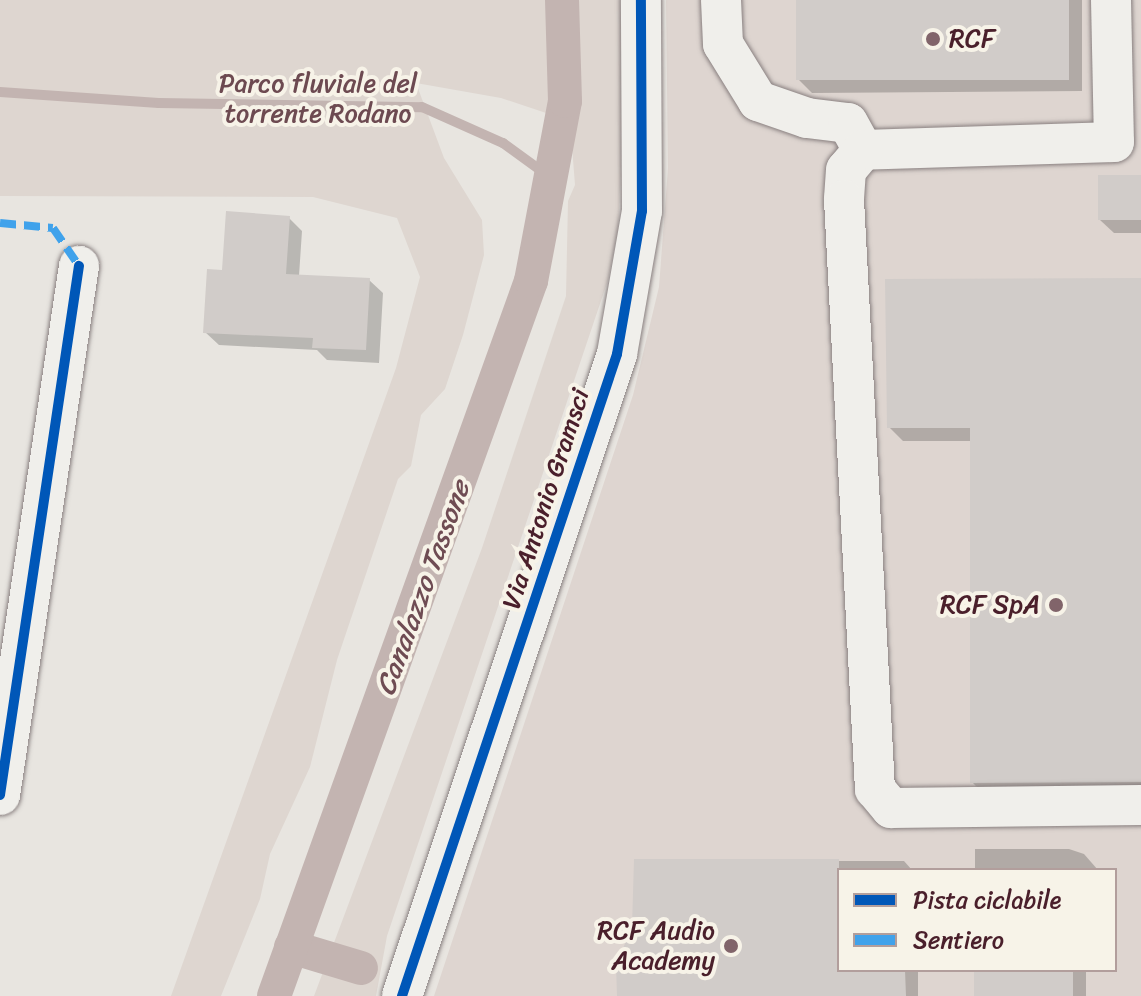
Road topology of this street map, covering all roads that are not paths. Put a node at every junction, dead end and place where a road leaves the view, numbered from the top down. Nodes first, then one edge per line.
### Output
1 (641, 0) edge
2 (721, 0) edge
3 (1111, 0) edge
4 (1128, 142) edge
5 (863, 150) junction
6 (79, 266) dead end
7 (0, 795) edge
8 (1141, 805) edge
9 (402, 996) edge

1 - 9 street, Via Antonio Gramsci
2 - 5 street
3 - 4 street
4 - 5 street
5 - 8 street
6 - 7 street

